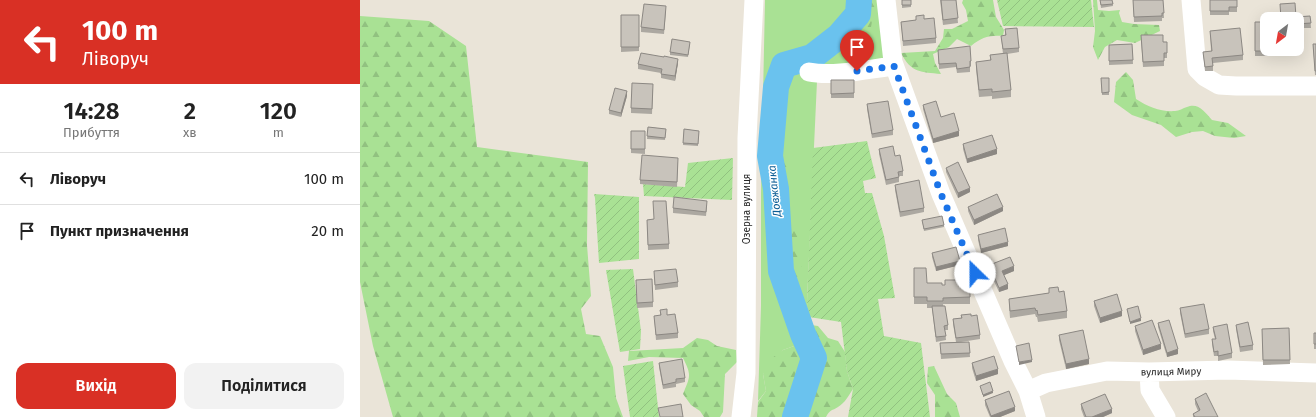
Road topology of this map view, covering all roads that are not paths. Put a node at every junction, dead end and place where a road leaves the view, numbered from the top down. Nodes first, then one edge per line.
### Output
1 (754, 0) edge
2 (886, 0) edge
3 (1191, 0) edge
4 (894, 66) junction
5 (809, 72) dead end
6 (1316, 86) edge
7 (1148, 372) junction
8 (1316, 373) edge
9 (1028, 390) junction
10 (741, 417) edge
11 (1036, 417) edge
12 (1166, 417) edge

1 - 10 street, Озерна вулиця
2 - 4 street
3 - 6 street
4 - 5 street
4 - 9 street
7 - 8 street, вулиця Миру
7 - 9 street, вулиця Миру
7 - 12 street
9 - 11 street

